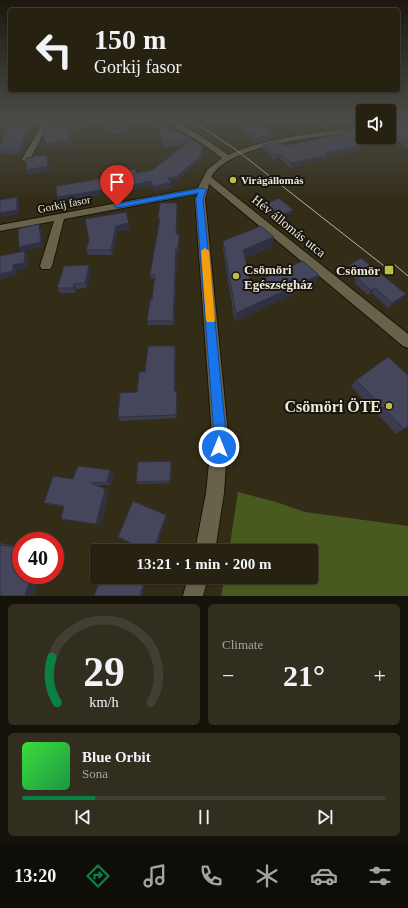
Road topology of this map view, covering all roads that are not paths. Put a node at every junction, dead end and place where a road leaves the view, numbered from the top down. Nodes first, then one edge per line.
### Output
1 (33, 147) edge
2 (212, 147) edge
3 (260, 147) edge
4 (228, 158) junction
5 (26, 159) edge
6 (205, 184) junction
7 (60, 216) junction
8 (0, 228) edge
9 (46, 266) dead end
10 (408, 342) edge
11 (206, 544) edge
12 (196, 584) edge
13 (193, 596) edge

1 - 5 street
2 - 4 street
3 - 4 street
4 - 6 street
6 - 7 street, Gorkij fasor
6 - 10 street, Hév állomás utca
6 - 11 street
7 - 8 street, Gorkij fasor
7 - 9 street
12 - 13 street

